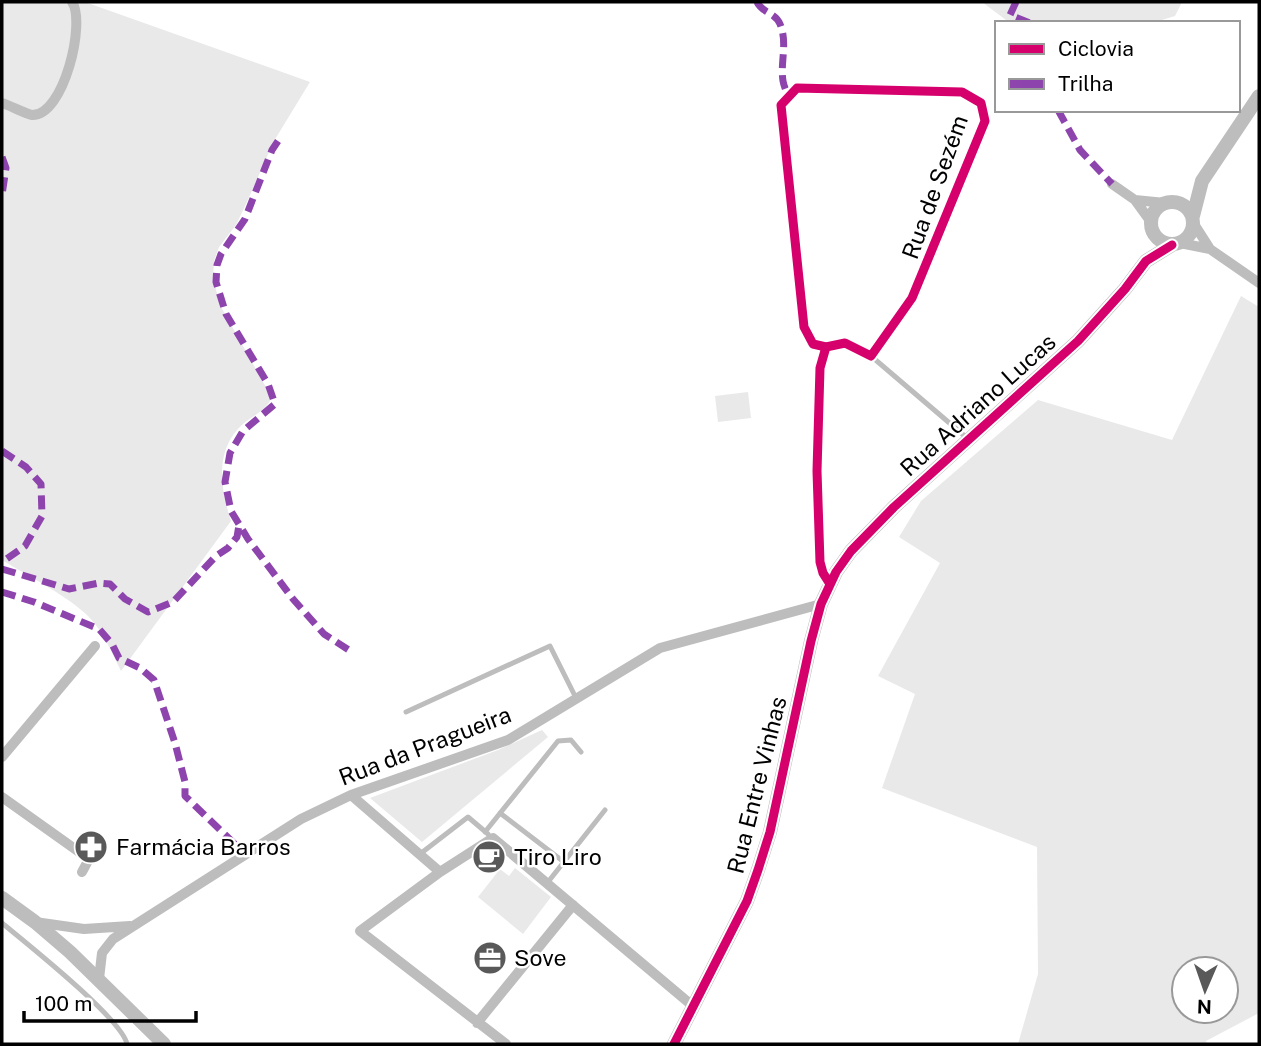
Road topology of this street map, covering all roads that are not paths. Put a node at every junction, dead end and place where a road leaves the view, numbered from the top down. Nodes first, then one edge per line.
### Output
1 (72, 2) edge
2 (1259, 96) edge
3 (2, 103) edge
4 (1202, 180) junction
5 (1112, 184) dead end
6 (1135, 200) junction
7 (1169, 202) junction
8 (1193, 220) junction
9 (1151, 227) junction
10 (1176, 244) junction
11 (1210, 249) junction
12 (1146, 261) junction
13 (1259, 283) edge
14 (826, 347) junction
15 (871, 356) junction
16 (969, 439) junction
17 (830, 584) junction
18 (821, 604) junction
19 (95, 646) dead end
20 (577, 700) junction
21 (405, 712) dead end
22 (581, 752) dead end
23 (2, 757) edge
24 (352, 795) junction
25 (2, 797) edge
26 (605, 810) dead end
27 (500, 813) junction
28 (489, 835) junction
29 (420, 854) junction
30 (564, 862) junction
31 (82, 872) dead end
32 (440, 872) junction
33 (548, 882) junction
34 (2, 898) edge
35 (573, 905) junction
36 (35, 922) junction
37 (2, 923) edge
38 (133, 925) junction
39 (99, 979) junction
40 (694, 1007) junction
41 (477, 1023) junction
42 (127, 1044) edge
43 (164, 1044) edge
44 (506, 1044) edge
45 (674, 1044) edge

1 - 3 street
2 - 4 street
4 - 7 street
4 - 8 street
5 - 6 street
6 - 7 street
6 - 9 street
7 - 8 street
7 - 9 street
8 - 10 street
8 - 11 street
9 - 10 street
9 - 12 street, Rua Adriano Lucas
10 - 11 street
10 - 12 street, Rua Adriano Lucas
11 - 13 street
12 - 16 street, Rua Adriano Lucas
14 - 15 street
14 - 15 street, Rua de Sezém
14 - 17 street
15 - 16 lane
16 - 17 street, Rua Adriano Lucas
17 - 18 street, Rua Adriano Lucas
18 - 20 street, Rua da Pragueira
18 - 40 street, Rua Entre Vinhas
19 - 23 street
20 - 21 lane
20 - 24 street, Rua da Pragueira
22 - 27 lane
24 - 29 street
24 - 38 street, Rua da Pragueira
25 - 31 street
26 - 30 lane
27 - 28 lane
27 - 30 lane
28 - 29 lane
28 - 32 street
28 - 33 street
29 - 32 street
30 - 33 lane
32 - 41 street
33 - 35 street
34 - 36 street
35 - 40 street
35 - 41 street
36 - 38 street, Rua da Pragueira
36 - 39 street
37 - 42 lane
38 - 39 street, Rua da Pragueira
39 - 43 street
40 - 45 street, Rua Entre Vinhas
41 - 44 street

